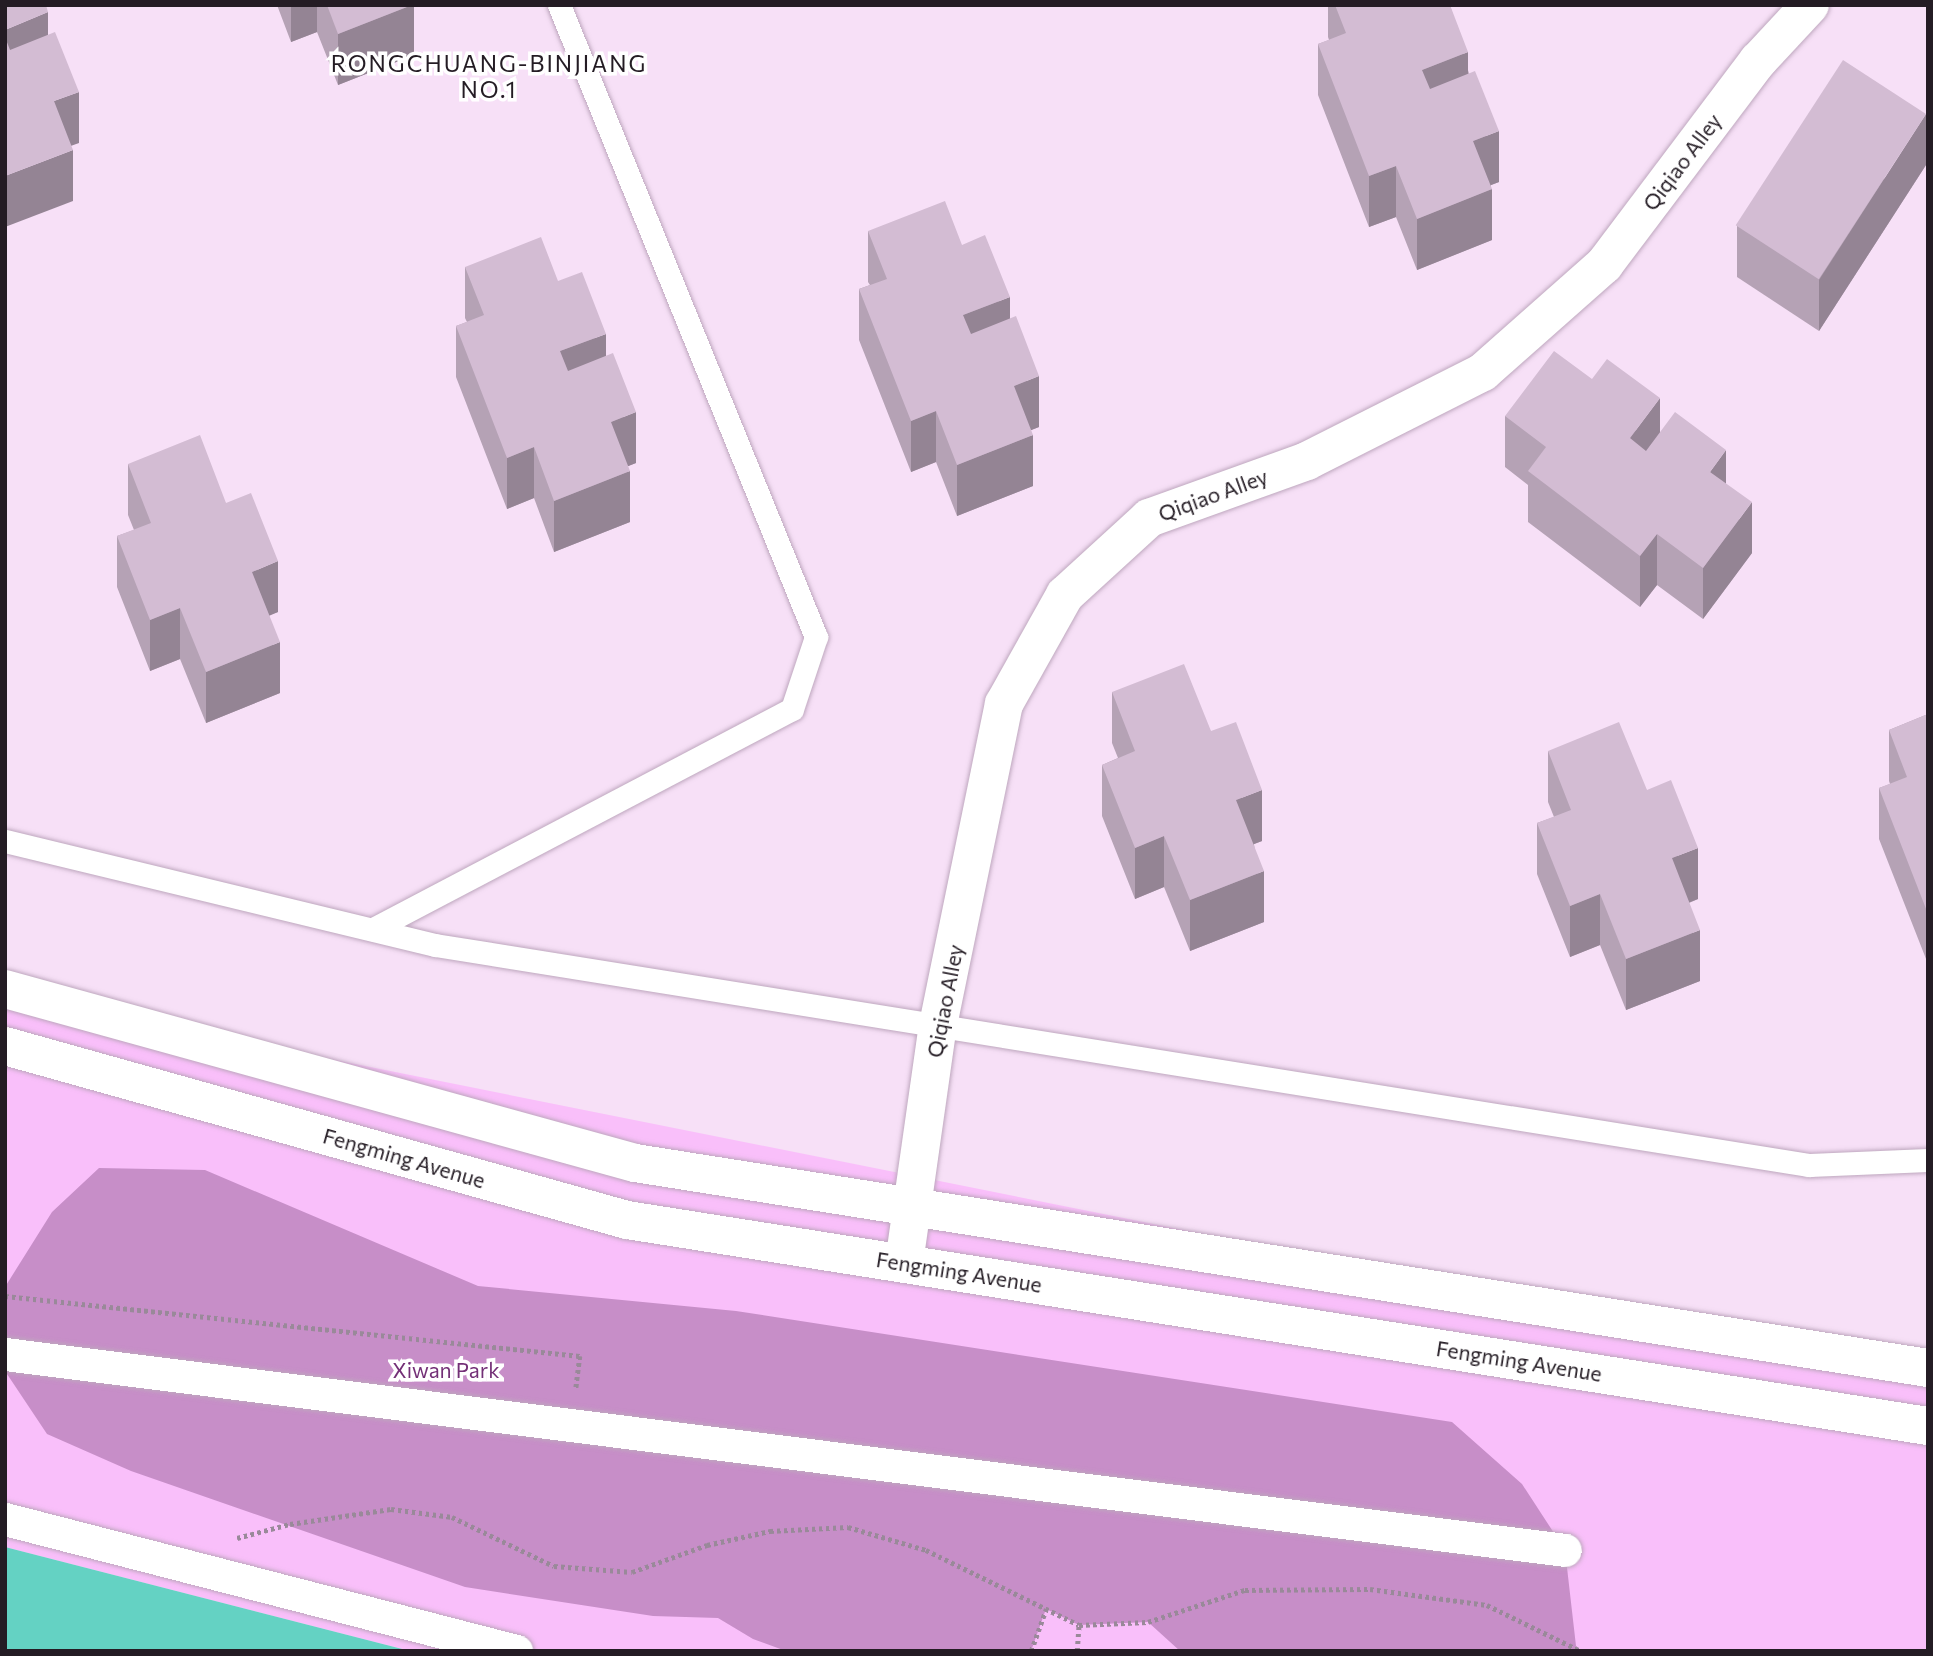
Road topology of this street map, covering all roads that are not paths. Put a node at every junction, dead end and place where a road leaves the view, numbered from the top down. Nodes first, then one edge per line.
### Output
1 (559, 5) edge
2 (1811, 5) edge
3 (5, 841) edge
4 (373, 929) junction
5 (5, 989) edge
6 (938, 1025) junction
7 (5, 1046) edge
8 (1928, 1160) edge
9 (912, 1207) junction
10 (904, 1264) junction
11 (5, 1354) edge
12 (1928, 1368) edge
13 (1928, 1426) edge
14 (5, 1518) edge
15 (1565, 1550) dead end
16 (516, 1651) edge

1 - 4 lane
2 - 6 main road, Qiqiao Alley
3 - 4 lane
4 - 6 lane
5 - 9 main road
6 - 8 lane
6 - 9 main road, Qiqiao Alley
7 - 10 main road, Fengming Avenue
9 - 10 main road, Qiqiao Alley
9 - 12 main road
10 - 13 main road, Fengming Avenue
11 - 15 street
14 - 16 street

